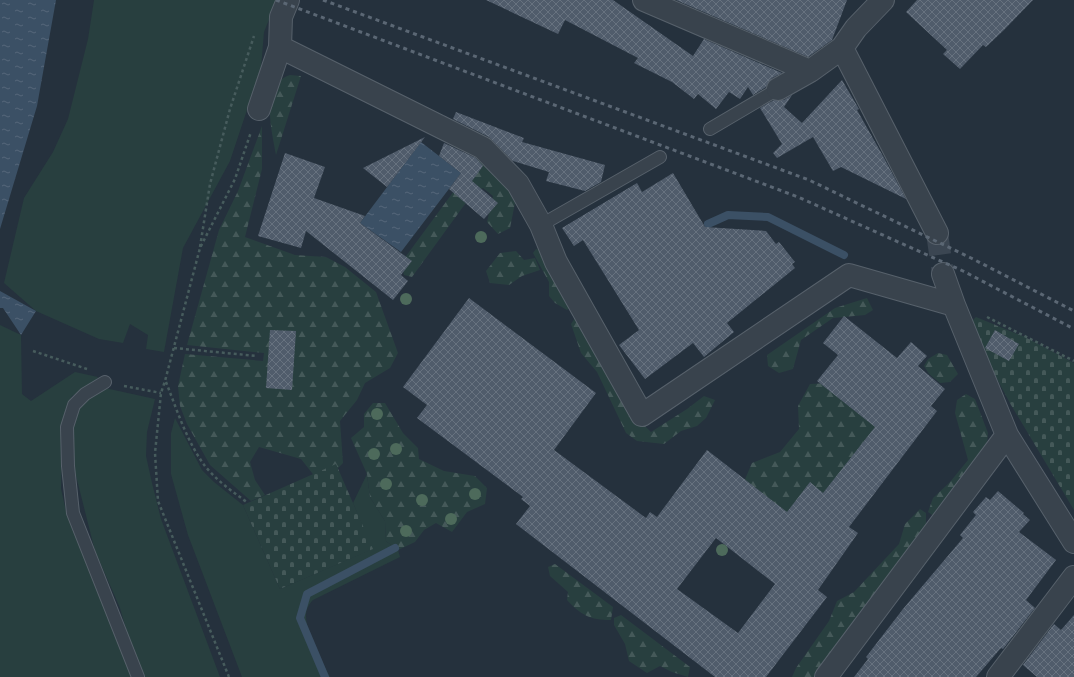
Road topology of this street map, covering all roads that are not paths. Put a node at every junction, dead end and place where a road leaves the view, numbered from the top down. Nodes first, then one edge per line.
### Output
1 (288, 0) edge
2 (644, 0) edge
3 (883, 0) edge
4 (280, 47) junction
5 (842, 48) junction
6 (810, 71) junction
7 (778, 89) joint
8 (259, 109) road end
9 (710, 129) dead end
10 (660, 157) dead end
11 (541, 226) junction
12 (938, 233) tunnel mouth
13 (943, 274) tunnel mouth
14 (955, 309) junction
15 (105, 382) road end
16 (1006, 435) junction
17 (1074, 542) edge
18 (1074, 577) edge
19 (138, 677) edge
20 (826, 677) edge
21 (998, 677) edge

1 - 4 street
2 - 6 street
3 - 5 street
4 - 8 street
4 - 11 street
5 - 6 street
5 - 12 street
6 - 7 street
7 - 9 lane
10 - 11 lane
11 - 14 street
13 - 14 street
14 - 16 street
15 - 19 lane
16 - 17 street
16 - 20 street
18 - 21 street

